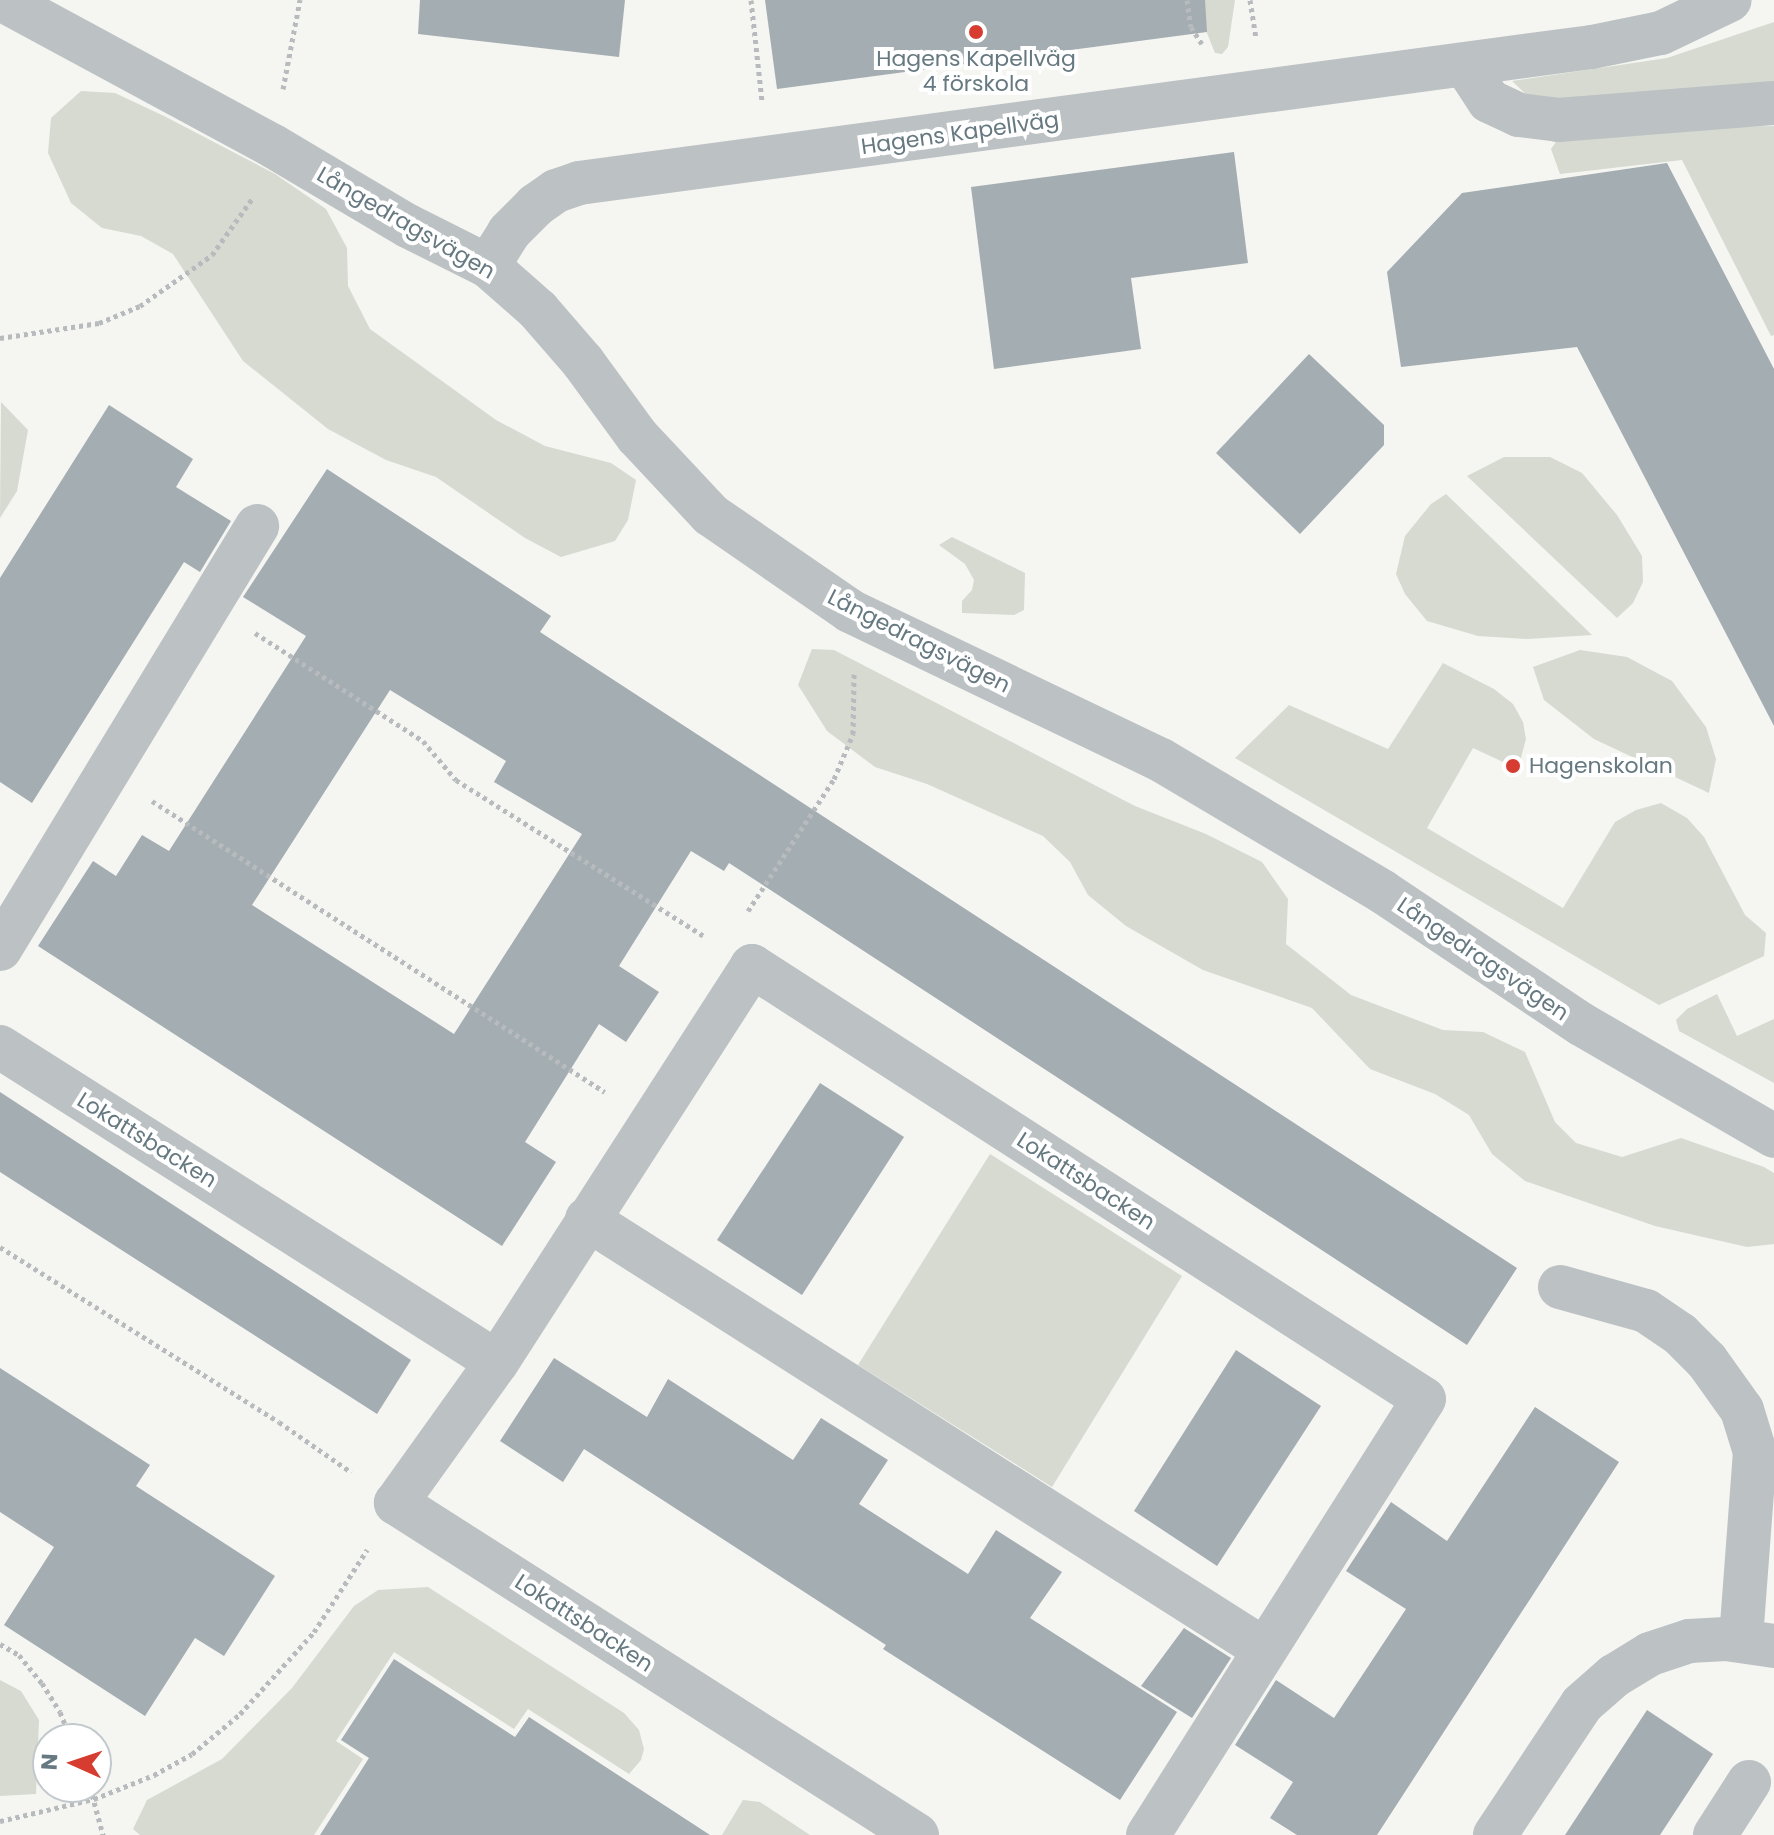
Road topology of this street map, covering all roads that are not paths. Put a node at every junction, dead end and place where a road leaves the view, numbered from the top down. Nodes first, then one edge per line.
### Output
1 (3, 0) edge
2 (1730, 0) edge
3 (1466, 66) junction
4 (1774, 103) edge
5 (488, 266) junction
6 (257, 526) dead end
7 (0, 949) edge
8 (0, 1047) edge
9 (1774, 1136) edge
10 (587, 1219) junction
11 (1560, 1287) dead end
12 (497, 1362) junction
13 (1757, 1643) edge
14 (1265, 1650) junction
15 (1749, 1782) dead end
16 (917, 1835) edge
17 (1148, 1835) edge
18 (1495, 1835) edge
19 (1715, 1835) edge

1 - 5 street, Långedragsvägen
2 - 3 street, Hagens Kapellväg
3 - 4 street
3 - 5 street, Hagens Kapellväg
5 - 9 street, Långedragsvägen
6 - 7 street
8 - 12 street, Lokattsbacken
10 - 12 street
10 - 14 street
10 - 14 street, Lokattsbacken
11 - 13 street
12 - 16 street, Lokattsbacken
13 - 18 street
14 - 17 street, Lokattsbacken
15 - 19 street

